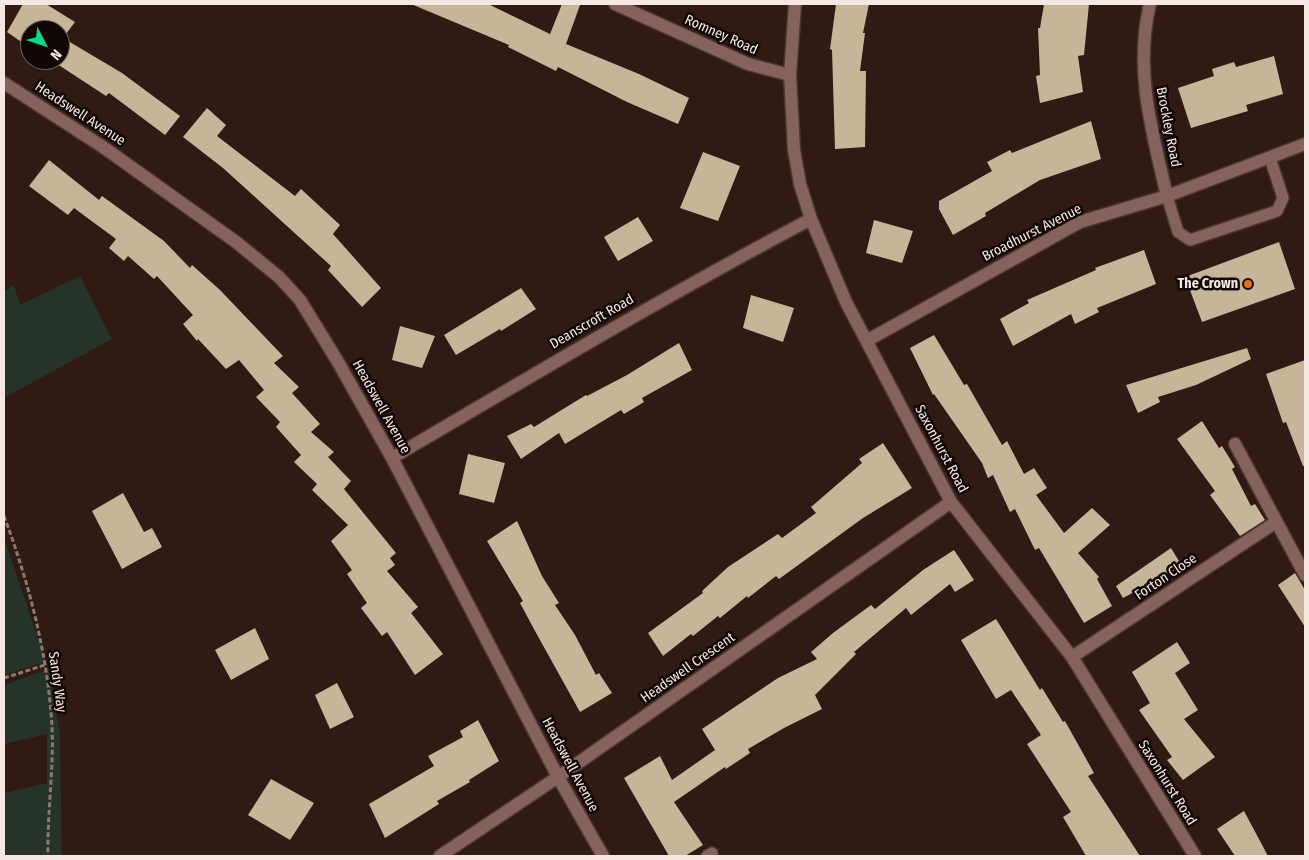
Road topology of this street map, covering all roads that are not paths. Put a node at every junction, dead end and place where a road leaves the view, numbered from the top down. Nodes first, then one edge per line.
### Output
1 (615, 4) edge
2 (795, 4) edge
3 (1150, 4) edge
4 (790, 75) junction
5 (4, 83) edge
6 (1305, 144) edge
7 (1270, 158) junction
8 (1167, 196) junction
9 (811, 219) junction
10 (868, 340) junction
11 (1234, 444) dead end
12 (392, 458) junction
13 (951, 502) junction
14 (1276, 522) junction
15 (1305, 574) edge
16 (1072, 657) junction
17 (558, 777) junction
18 (440, 856) edge
19 (603, 856) edge
20 (1195, 856) edge

1 - 4 street, Romney Road
2 - 4 street, Saxonhurst Road
3 - 8 street, Brockley Road
4 - 9 street, Saxonhurst Road
5 - 12 street, Headswell Avenue
6 - 7 street, Broadhurst Avenue
7 - 8 street, Broadhurst Avenue
7 - 8 lane
8 - 10 street, Broadhurst Avenue
9 - 10 street, Saxonhurst Road
9 - 12 street, Deanscroft Road
10 - 13 street, Saxonhurst Road
11 - 14 street
12 - 17 street, Headswell Avenue
13 - 16 street, Saxonhurst Road
13 - 17 street, Headswell Crescent
14 - 15 street
14 - 16 street, Forton Close
16 - 20 street, Saxonhurst Road
17 - 18 street, Headswell Crescent
17 - 19 street, Headswell Avenue

